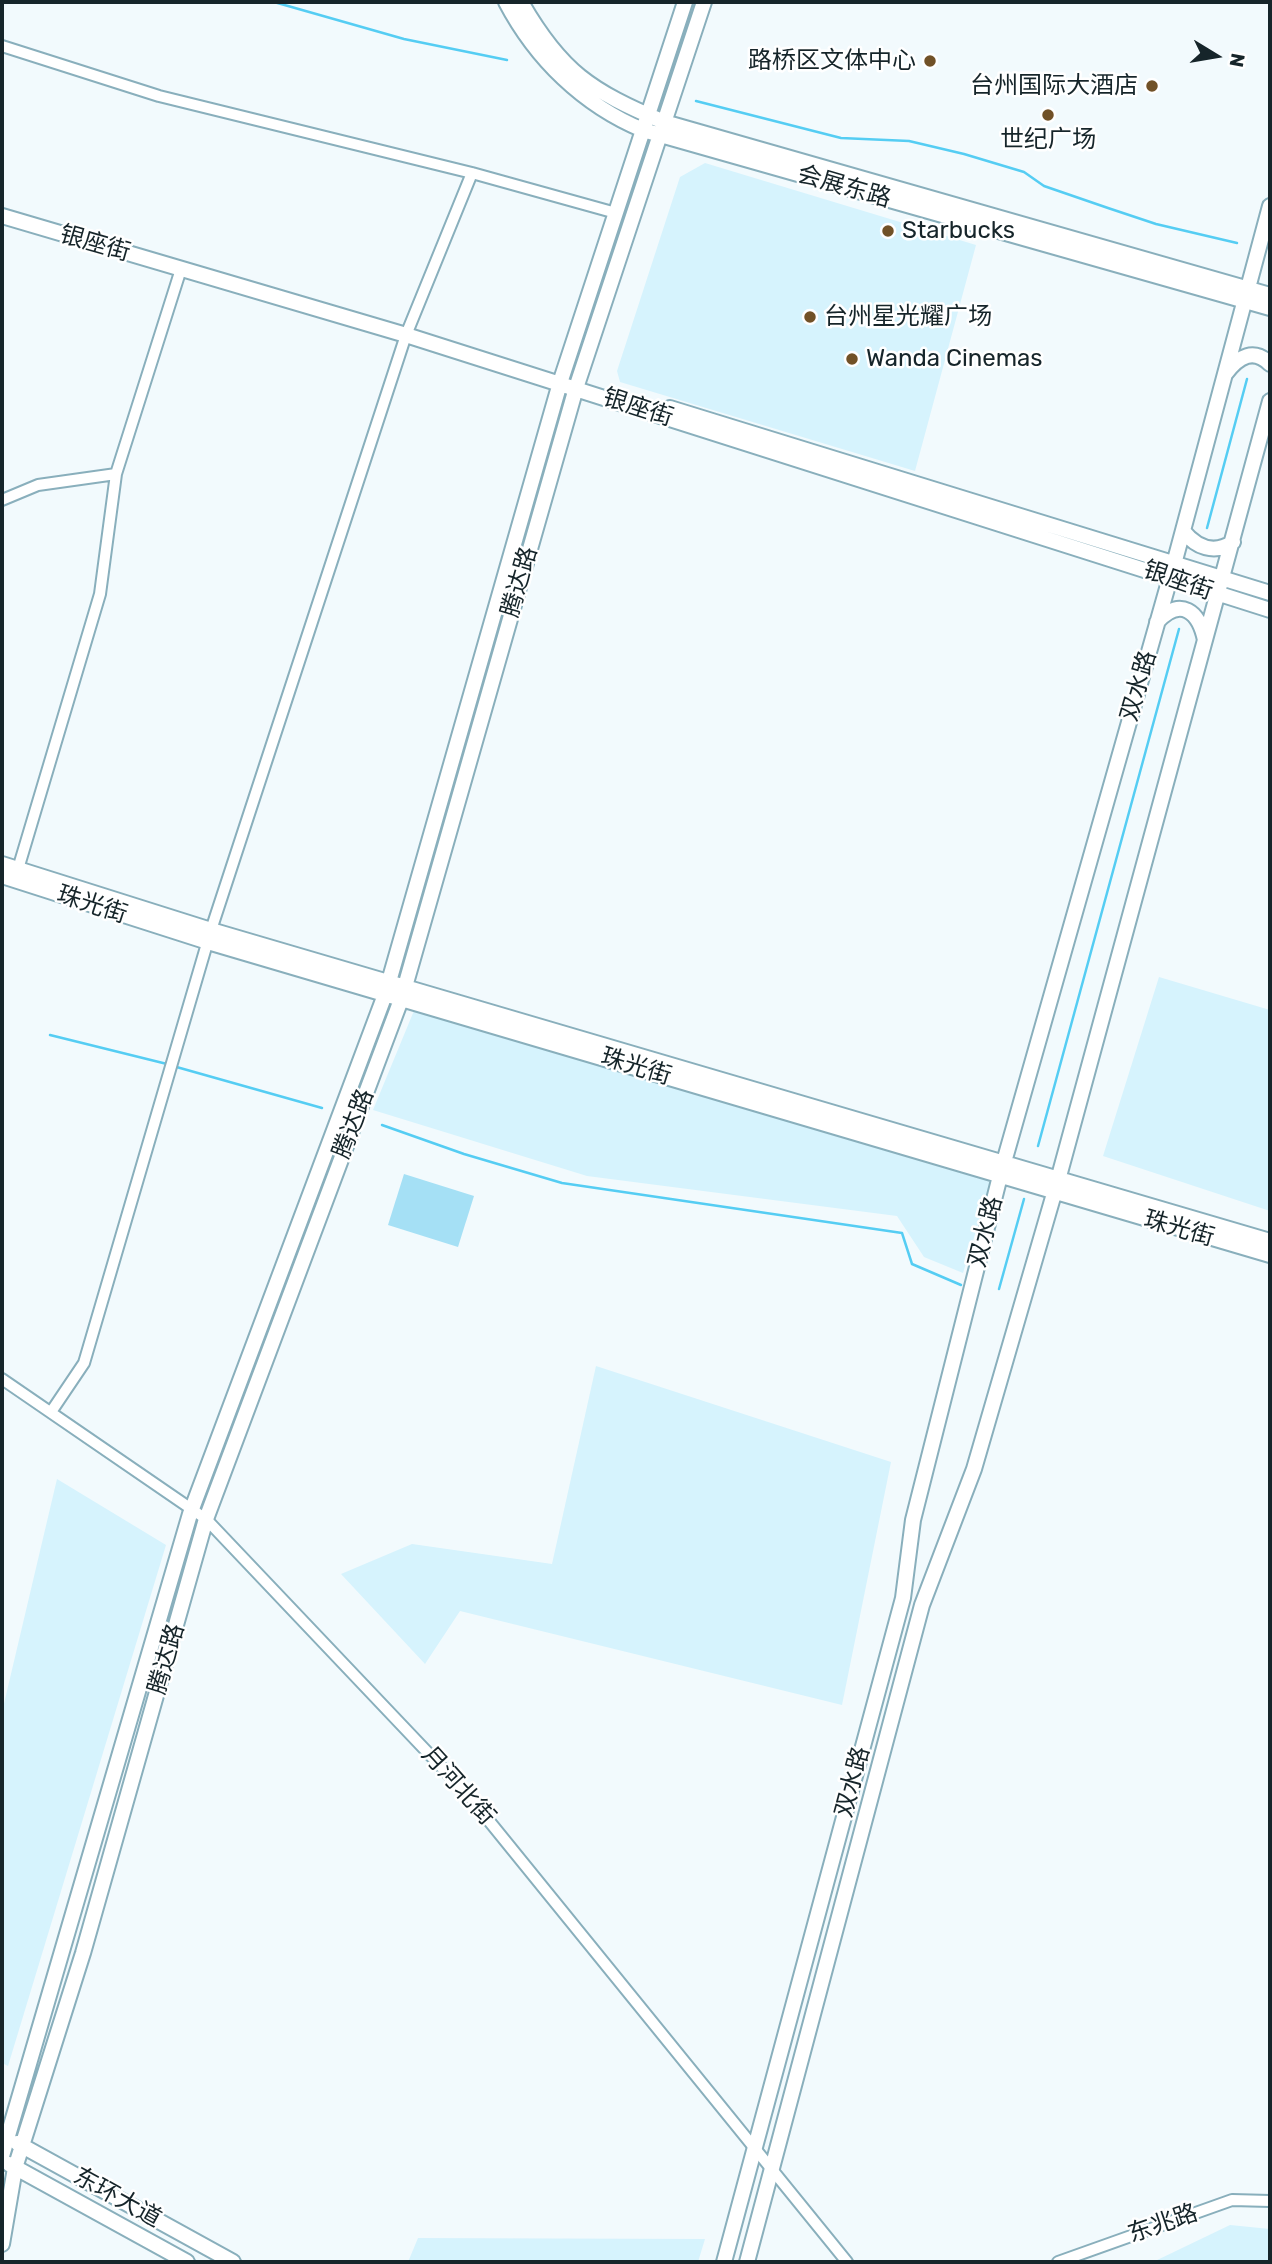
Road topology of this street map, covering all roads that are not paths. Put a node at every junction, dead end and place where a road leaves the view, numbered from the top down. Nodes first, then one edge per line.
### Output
1 (506, 2) edge
2 (520, 2) edge
3 (685, 2) edge
4 (704, 2) edge
5 (2, 46) edge
6 (648, 115) junction
7 (662, 129) junction
8 (643, 130) junction
9 (472, 173) junction
10 (1270, 206) edge
11 (2, 208) edge
12 (616, 213) junction
13 (2, 216) edge
14 (1254, 262) junction
15 (181, 269) junction
16 (1270, 290) edge
17 (1246, 295) junction
18 (1270, 295) edge
19 (1270, 307) edge
20 (408, 331) junction
21 (1270, 364) edge
22 (1222, 378) junction
23 (561, 379) junction
24 (577, 384) junction
25 (1270, 401) edge
26 (117, 474) junction
27 (2, 500) edge
28 (1183, 531) junction
29 (1233, 542) junction
30 (1172, 571) junction
31 (1223, 578) junction
32 (1270, 593) edge
33 (1218, 595) junction
34 (1270, 610) edge
35 (1157, 622) junction
36 (1206, 641) junction
37 (2, 864) edge
38 (18, 869) junction
39 (2, 876) edge
40 (210, 936) junction
41 (387, 986) junction
42 (403, 990) junction
43 (1003, 1170) junction
44 (1056, 1186) junction
45 (1270, 1241) edge
46 (1270, 1255) edge
47 (2, 1379) edge
48 (51, 1412) junction
49 (192, 1509) junction
50 (206, 1519) junction
51 (4, 2135) edge
52 (23, 2146) junction
53 (754, 2150) junction
54 (2, 2158) edge
55 (15, 2168) junction
56 (771, 2171) junction
57 (1270, 2201) edge
58 (2, 2244) edge
59 (187, 2262) edge
60 (233, 2262) edge
61 (724, 2262) edge
62 (747, 2262) edge
63 (846, 2262) edge
64 (1058, 2262) edge

1 - 8 main road, 会展东路
2 - 6 main road, 会展东路
3 - 6 main road, 腾达路
4 - 7 main road, 腾达路
5 - 9 street
6 - 7 main road, 会展东路
6 - 8 main road, 腾达路
7 - 8 main road, 会展东路
7 - 17 main road, 会展东路
7 - 24 main road, 腾达路
8 - 12 main road, 腾达路
9 - 12 street
9 - 20 street
10 - 14 main road, 双水路
11 - 20 main road
12 - 23 main road, 腾达路
13 - 15 main road, 银座街
14 - 16 main road
14 - 17 main road, 双水路
15 - 20 main road, 银座街
15 - 26 street
17 - 18 main road, 会展东路
17 - 19 main road, 会展东路
17 - 22 main road, 双水路
20 - 23 main road, 银座街
20 - 40 street
21 - 22 main road
22 - 28 main road, 双水路
23 - 24 main road, 银座街
23 - 41 main road, 腾达路
24 - 30 main road, 银座街
24 - 42 main road, 腾达路
25 - 29 main road, 双水路
26 - 27 street
26 - 38 street
28 - 29 main road
28 - 30 main road, 双水路
29 - 31 main road, 双水路
30 - 31 main road, 银座街
30 - 33 main road, 银座街
30 - 35 main road, 双水路
31 - 32 main road, 银座街
31 - 33 main road, 双水路
33 - 34 main road, 银座街
33 - 36 main road, 双水路
35 - 36 main road
35 - 43 main road, 双水路
36 - 44 main road, 双水路
37 - 38 main road, 珠光街
38 - 40 main road, 珠光街
39 - 40 main road, 珠光街
40 - 41 main road, 珠光街
40 - 48 street
41 - 42 main road, 珠光街
41 - 49 main road, 腾达路
42 - 43 main road, 珠光街
42 - 50 main road, 腾达路
43 - 44 main road, 珠光街
43 - 53 main road, 双水路
44 - 45 main road, 珠光街
44 - 46 main road, 珠光街
44 - 56 main road, 双水路
47 - 48 street, 月河北街
48 - 49 street, 月河北街
49 - 50 street, 月河北街
49 - 51 main road, 腾达路
50 - 52 main road, 腾达路
50 - 53 street, 月河北街
51 - 52 main road, 东环大道
51 - 54 main road, 腾达路
52 - 55 main road, 腾达路
52 - 60 main road, 东环大道
53 - 56 street, 月河北街
53 - 61 main road, 双水路
54 - 55 main road, 东环大道
55 - 58 main road, 腾达路
55 - 59 main road, 东环大道
56 - 62 main road, 双水路
56 - 63 street, 月河北街
57 - 64 street, 东兆路

